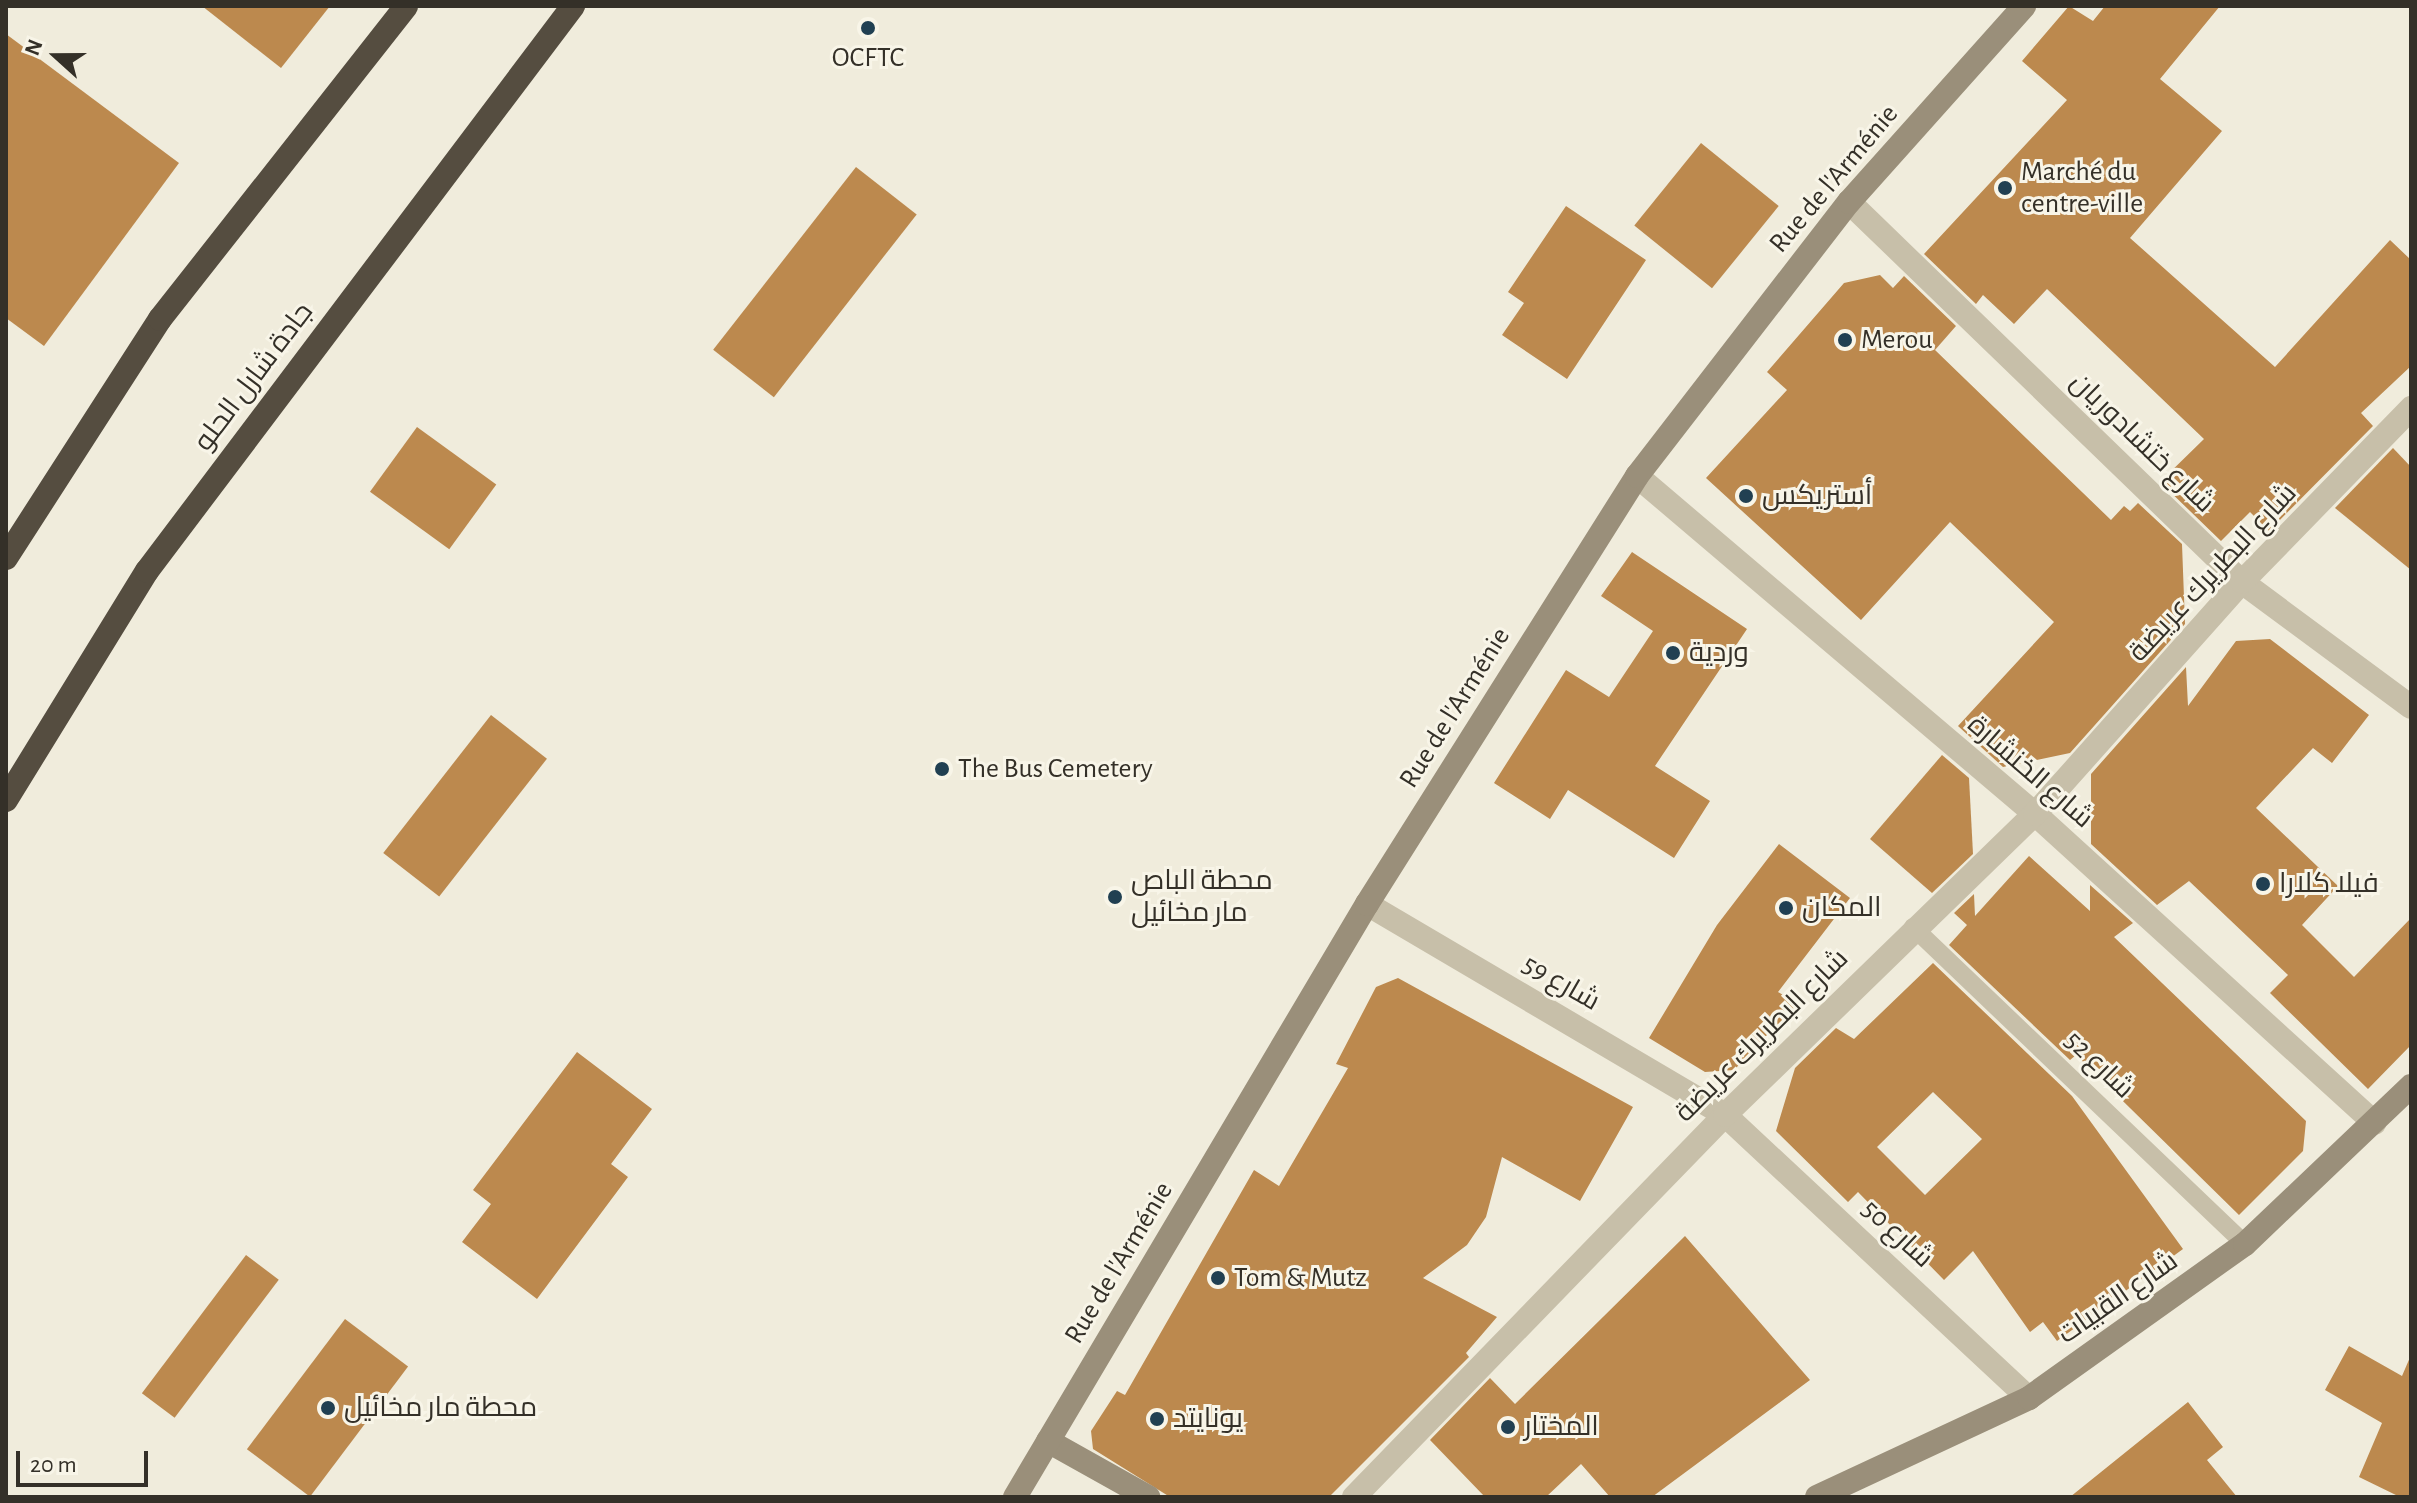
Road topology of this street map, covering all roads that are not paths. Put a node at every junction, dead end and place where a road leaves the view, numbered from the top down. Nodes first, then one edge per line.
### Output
1 (406, 6) edge
2 (573, 6) edge
3 (2024, 6) edge
4 (1849, 202) junction
5 (2411, 408) edge
6 (1637, 476) junction
7 (6, 558) edge
8 (2242, 582) junction
9 (2411, 707) edge
10 (6, 800) edge
11 (2035, 814) junction
12 (1367, 904) junction
13 (1913, 927) junction
14 (2411, 1086) edge
15 (1725, 1115) junction
16 (2375, 1123) junction
17 (2245, 1244) junction
18 (2029, 1398) junction
19 (1048, 1441) junction
20 (1015, 1497) edge
21 (1148, 1497) edge
22 (1354, 1497) edge
23 (1817, 1497) edge

1 - 7 highway
2 - 10 highway, جادة شارل الحلو
3 - 4 street, Rue de l'Arménie
4 - 6 street, Rue de l'Arménie
4 - 8 street, شارع ختشادوريان
5 - 8 street, شارع البطريرك عريضة
6 - 11 street, شارع الخنشارة
6 - 12 street, Rue de l'Arménie
8 - 9 street, شارع ختشادوريان
8 - 11 street, شارع البطريرك عريضة
11 - 13 street, شارع البطريرك عريضة
11 - 16 street, شارع الخنشارة
12 - 15 street, شارع 59
12 - 19 street, Rue de l'Arménie
13 - 15 street, شارع البطريرك عريضة
13 - 17 lane, شارع 52
14 - 16 street, شارع القبيات
15 - 18 street, شارع 50
15 - 22 street, شارع البطريرك عريضة
16 - 17 street, شارع القبيات
17 - 18 street, شارع القبيات
18 - 23 street, شارع القبيات
19 - 20 street, Rue de l'Arménie
19 - 21 street

